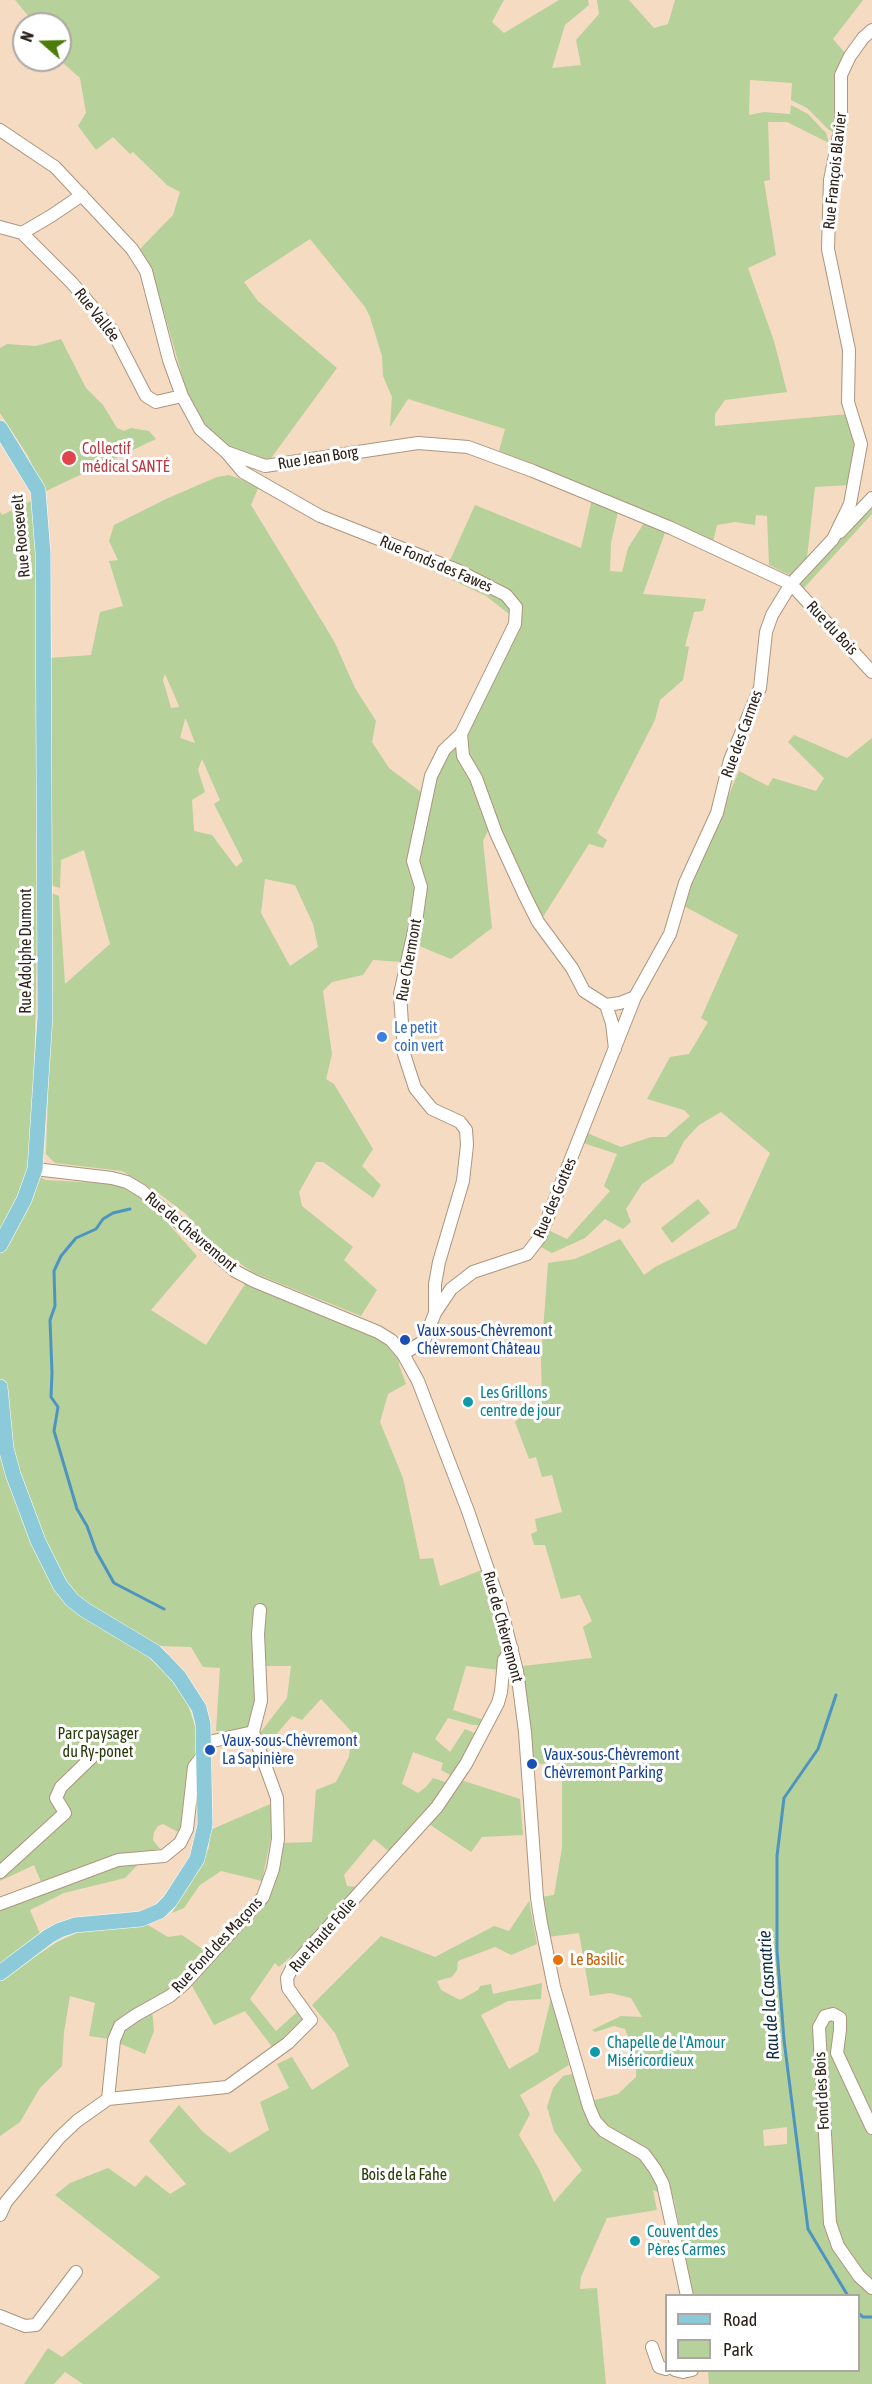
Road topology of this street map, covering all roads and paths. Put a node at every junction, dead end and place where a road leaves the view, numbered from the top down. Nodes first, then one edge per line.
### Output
1 (872, 30) edge
2 (0, 130) edge
3 (82, 195) junction
4 (0, 227) edge
5 (22, 233) junction
6 (182, 396) junction
7 (0, 428) edge
8 (226, 452) junction
9 (265, 466) junction
10 (258, 482) junction
11 (872, 498) edge
12 (833, 539) junction
13 (791, 584) junction
14 (44, 649) joint
15 (872, 672) edge
16 (461, 734) junction
17 (685, 883) joint
18 (635, 997) junction
19 (606, 1005) junction
20 (615, 1051) junction
21 (35, 1168) junction
22 (0, 1245) edge
23 (435, 1313) junction
24 (403, 1354) junction
25 (0, 1387) edge
26 (260, 1610) dead end
27 (512, 1648) junction
28 (254, 1732) junction
29 (204, 1748) junction
30 (92, 1757) dead end
31 (0, 1872) edge
32 (0, 1904) edge
33 (0, 1973) edge
34 (108, 2099) junction
35 (872, 2128) edge
36 (0, 2215) edge
37 (76, 2272) dead end
38 (872, 2288) edge
39 (687, 2294) edge
40 (0, 2316) edge
41 (652, 2347) dead end
42 (665, 2369) edge

1 - 12 street, Rue François Blavier
2 - 3 street, Rue Jean Borg
3 - 5 street
3 - 6 street, Rue Jean Borg
4 - 5 street, Rue Vallée
5 - 6 street, Rue Vallée
6 - 8 street, Rue Jean Borg
7 - 14 main road, Rue Roosevelt
8 - 9 street, Rue Jean Borg
8 - 10 street, Rue Fonds des Fawes
9 - 10 street
9 - 13 street, Rue Jean Borg
10 - 16 street, Rue Fonds des Fawes
11 - 12 street
12 - 13 street, Rue François Blavier
13 - 15 street, Rue du Bois
13 - 17 street, Rue des Carmes
14 - 21 main road, Rue Adolphe Dumont
16 - 19 street
16 - 23 street, Rue Chermont
17 - 18 street, Rue des Gottes
18 - 19 street
18 - 20 street, Rue des Gottes
19 - 20 street, Rue des Gottes
20 - 23 street, Rue des Gottes
21 - 22 main road, Rue Adolphe Dumont
21 - 24 street, Rue de Chèvremont
23 - 24 street, Rue des Gottes
24 - 27 street, Rue de Chèvremont
25 - 29 main road
26 - 28 street
27 - 34 street, Rue Haute Folie
27 - 39 street, Rue de Chèvremont
28 - 29 street
28 - 34 street, Rue Fond des Maçons
29 - 32 street
29 - 33 main road
30 - 31 street
34 - 36 street, Rue Haute Folie
35 - 38 street, Fond des Bois
37 - 40 street
41 - 42 street

